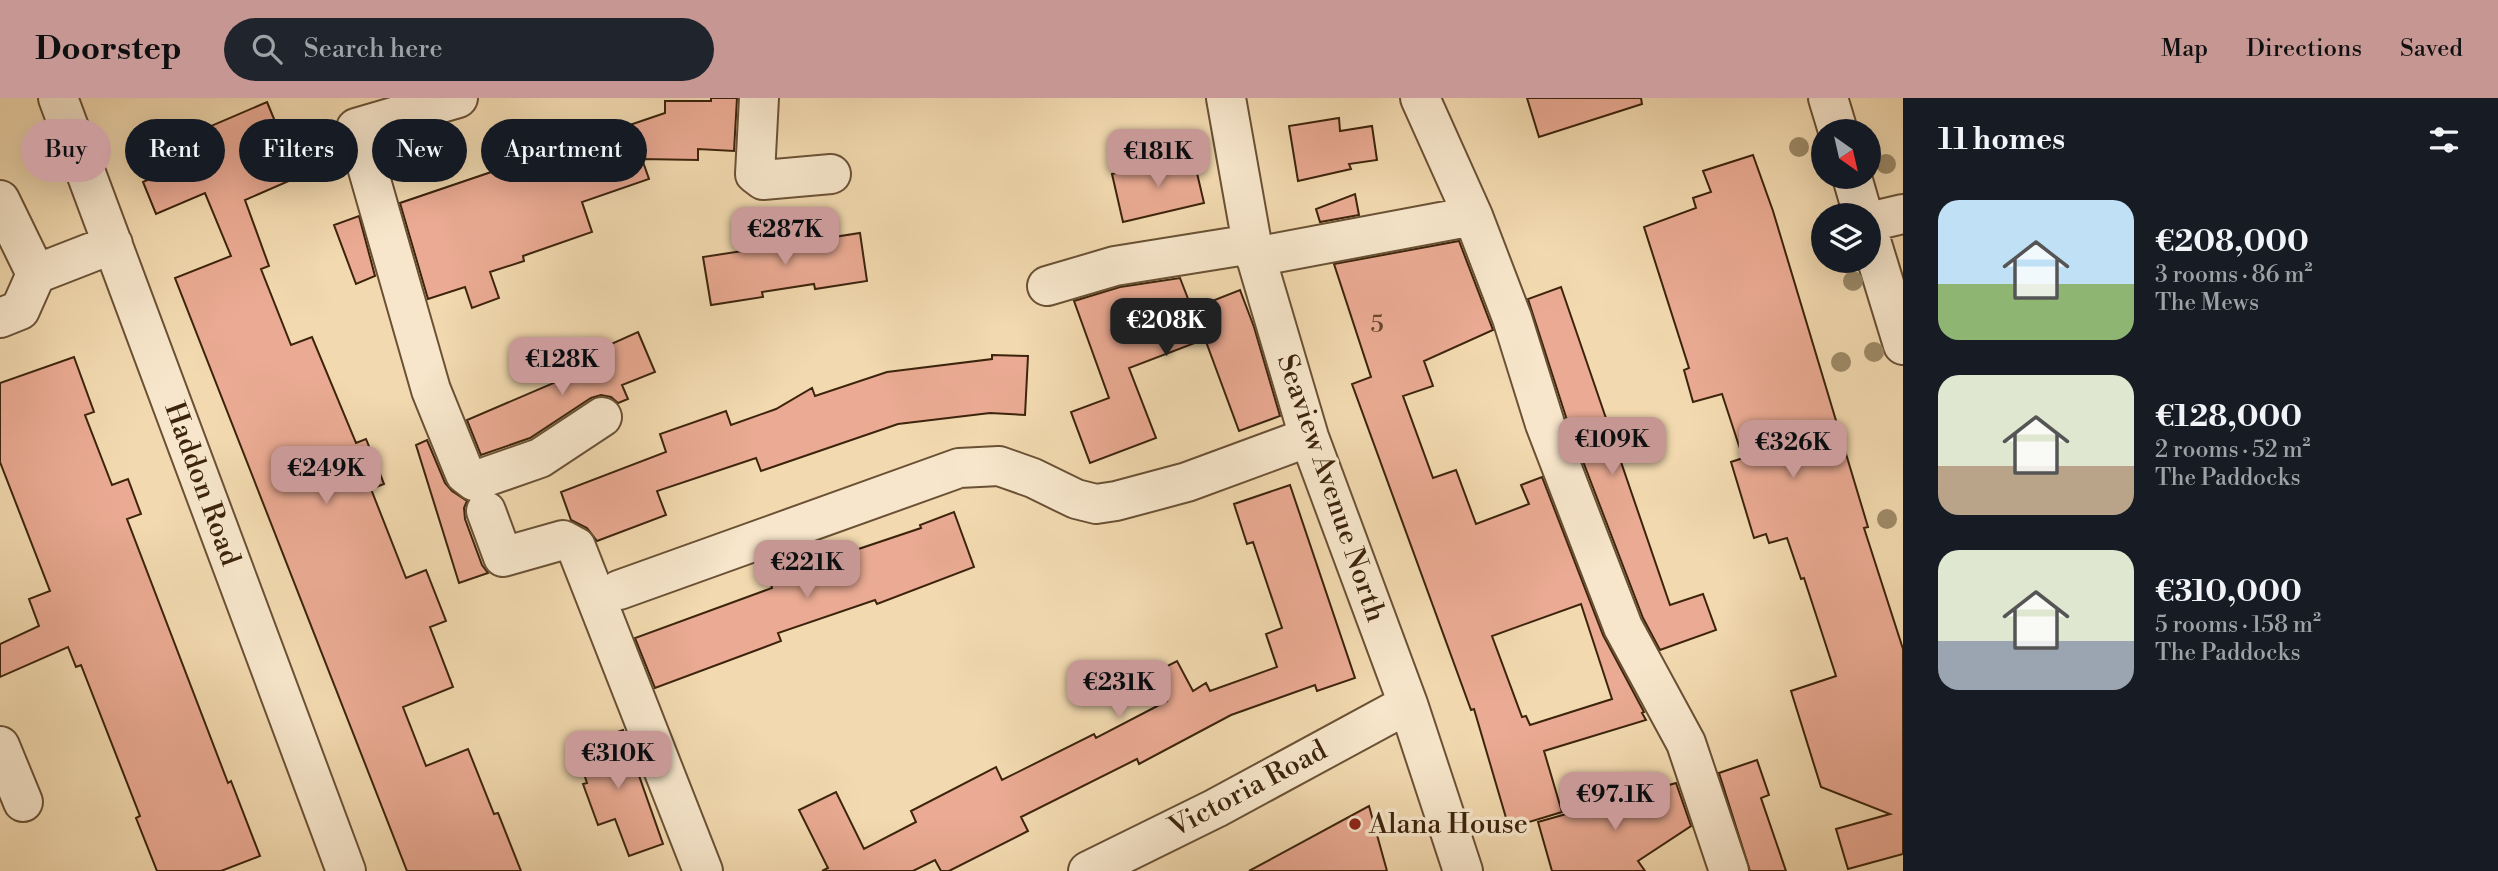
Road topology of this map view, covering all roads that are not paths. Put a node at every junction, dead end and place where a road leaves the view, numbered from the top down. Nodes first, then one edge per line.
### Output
1 (58, 98) edge
2 (458, 98) edge
3 (759, 98) edge
4 (1226, 98) edge
5 (1420, 98) edge
6 (1828, 98) edge
7 (1834, 119) edge
8 (831, 174) dead end
9 (0, 200) edge
10 (1903, 214) edge
11 (1474, 216) junction
12 (1881, 219) edge
13 (113, 244) junction
14 (1253, 251) junction
15 (1881, 273) edge
16 (36, 274) junction
17 (1047, 286) dead end
18 (0, 317) edge
19 (1903, 345) edge
20 (602, 417) dead end
21 (1309, 437) junction
22 (486, 512) dead end
23 (619, 590) dead end
24 (1408, 704) junction
25 (0, 746) edge
26 (23, 802) dead end
27 (346, 871) edge
28 (703, 871) edge
29 (1088, 871) edge
30 (1463, 871) edge
31 (1729, 871) edge

1 - 13 street, Haddon Road
2 - 20 street
3 - 8 street
4 - 14 street, Seaview Avenue North
5 - 11 street
6 - 7 street
9 - 16 street
10 - 12 street
11 - 14 street
11 - 31 street
13 - 16 street
13 - 27 street, Haddon Road
14 - 17 street
14 - 21 street, Seaview Avenue North
15 - 19 street
16 - 18 street
21 - 23 street
21 - 24 street, Seaview Avenue North
22 - 28 street
24 - 29 street, Victoria Road
24 - 30 street, Seaview Avenue North
25 - 26 street

